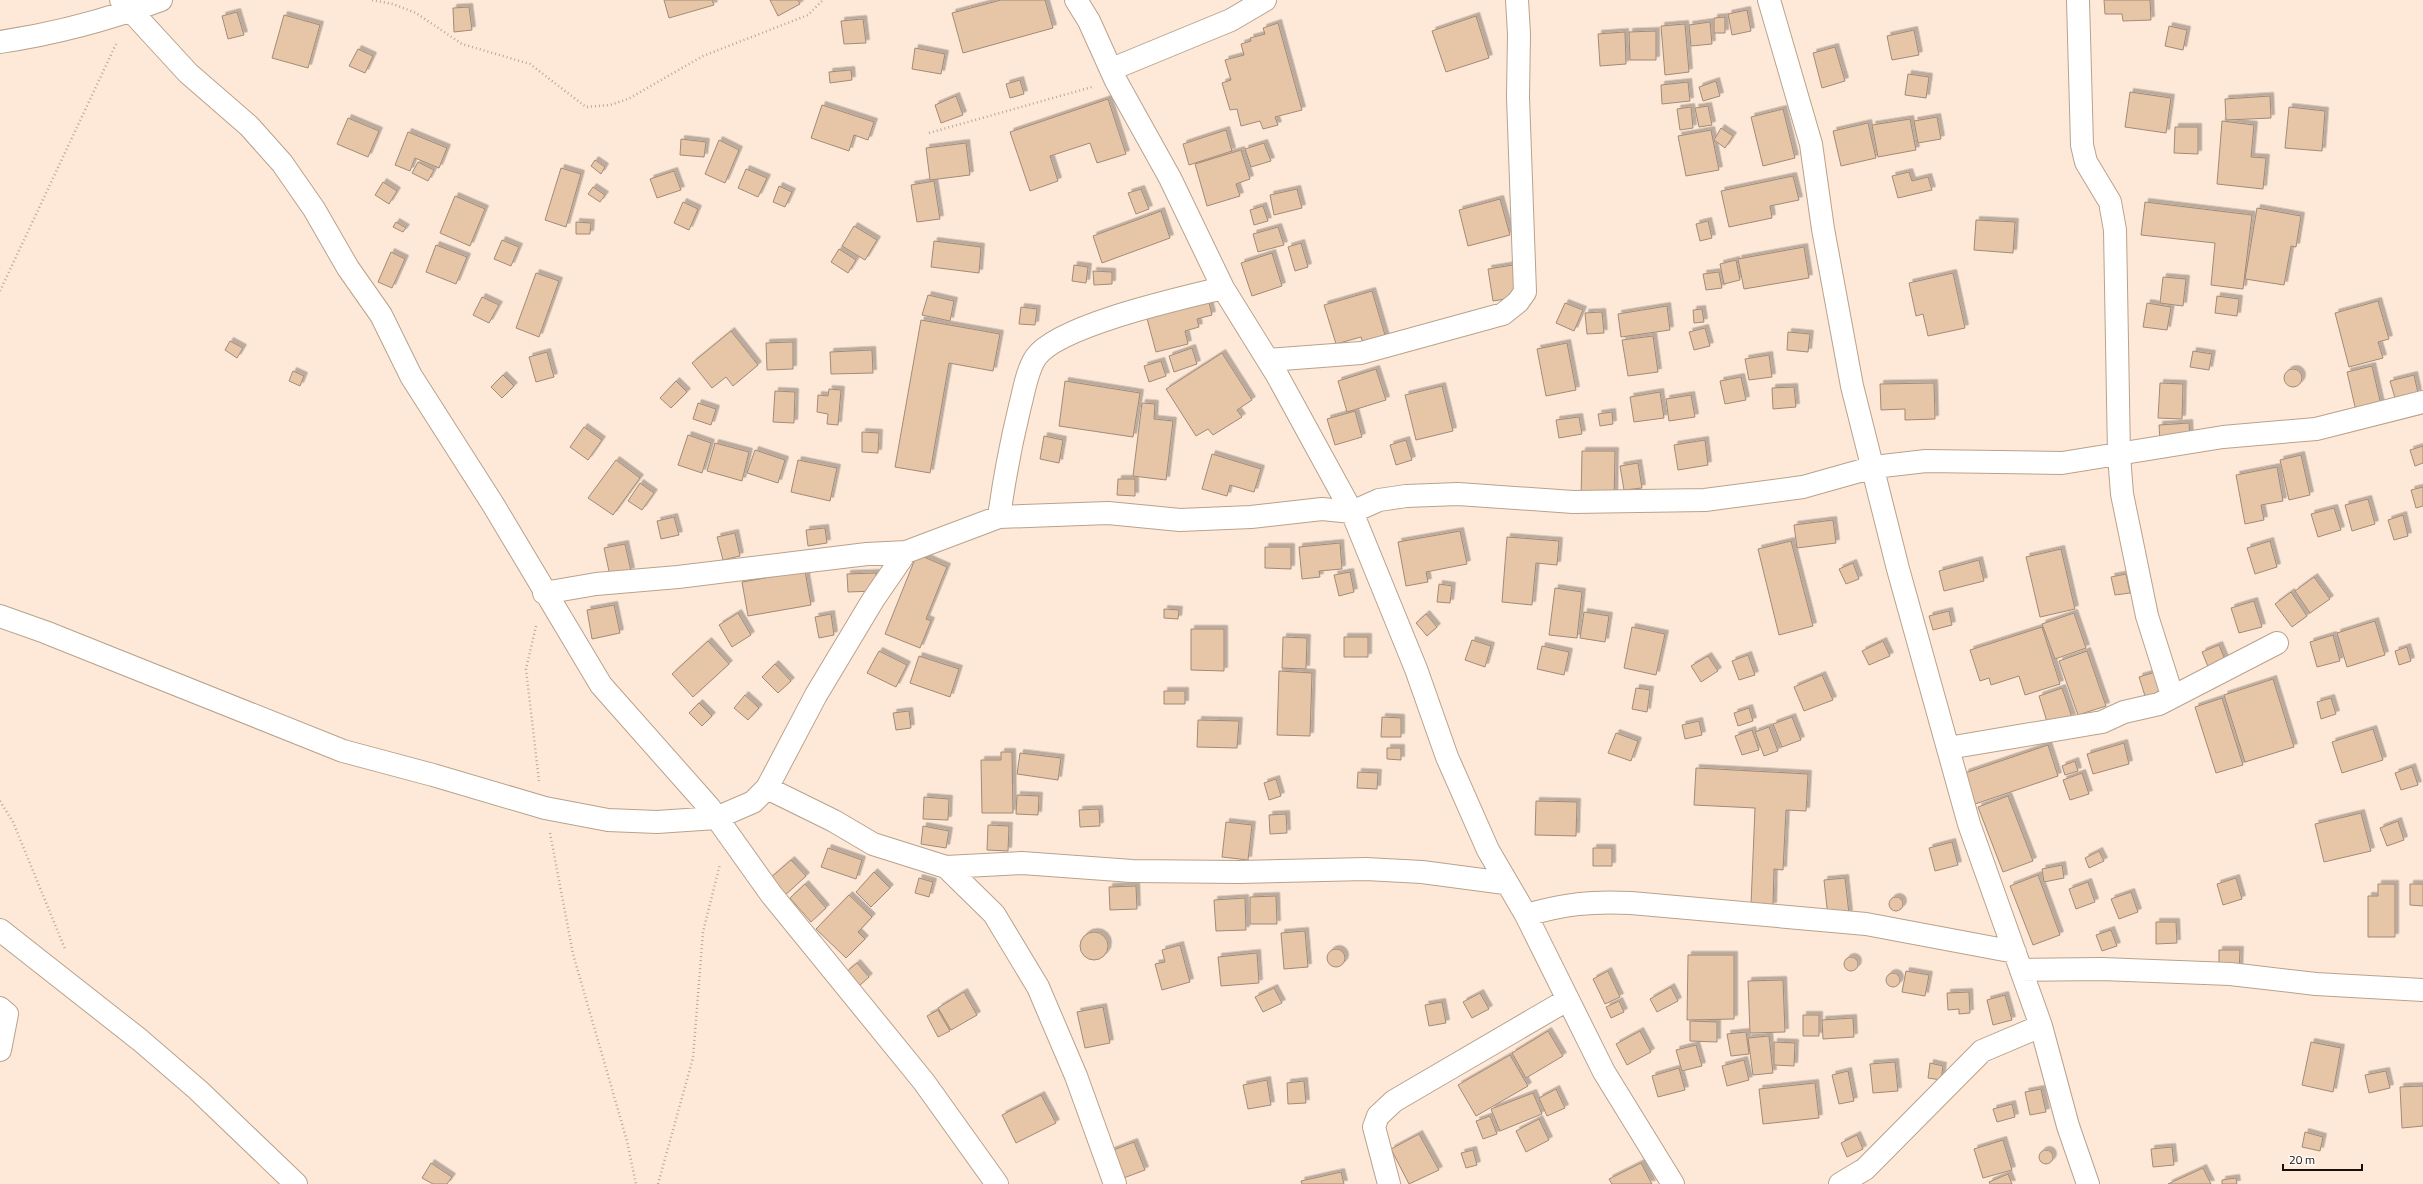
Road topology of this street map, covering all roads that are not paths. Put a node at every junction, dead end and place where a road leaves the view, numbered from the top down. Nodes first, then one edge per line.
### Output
1 (161, 0) edge
2 (1076, 0) edge
3 (1266, 0) edge
4 (1517, 0) edge
5 (1769, 0) edge
6 (2078, 0) edge
7 (126, 5) edge
8 (0, 42) edge
9 (1114, 75) junction
10 (1223, 288) junction
11 (1268, 360) junction
12 (2423, 402) edge
13 (2119, 455) junction
14 (1874, 467) junction
15 (1352, 512) junction
16 (999, 517) junction
17 (906, 552) junction
18 (544, 593) junction
19 (0, 616) edge
20 (2277, 643) dead end
21 (2172, 695) junction
22 (1948, 748) junction
23 (767, 788) junction
24 (722, 826) junction
25 (946, 867) junction
26 (1506, 883) junction
27 (1526, 915) junction
28 (0, 930) edge
29 (2018, 961) junction
30 (2423, 990) edge
31 (1567, 1000) junction
32 (0, 1008) edge
33 (2041, 1026) junction
34 (0, 1050) edge
35 (2081, 1182) edge
36 (296, 1184) edge
37 (997, 1184) edge
38 (1115, 1184) edge
39 (1389, 1184) edge
40 (1673, 1184) edge
41 (1840, 1184) edge

1 - 7 street
2 - 9 street
3 - 9 street
4 - 11 street
5 - 14 street
6 - 13 street
7 - 8 street
7 - 18 street
9 - 10 street
10 - 11 street
10 - 16 street
11 - 15 street
12 - 13 street
13 - 14 street
13 - 21 street
14 - 15 street
14 - 22 street
15 - 16 street
15 - 26 street
16 - 17 street
17 - 18 street
17 - 23 street
18 - 24 street
19 - 24 street
20 - 21 street
21 - 22 street
22 - 29 street
23 - 24 street
23 - 25 street
24 - 37 street
25 - 26 street
25 - 38 street
26 - 27 street
27 - 29 street
27 - 31 street
28 - 36 street
29 - 30 street
29 - 33 street
31 - 39 street
31 - 40 street
32 - 34 street
33 - 35 street
33 - 41 street

